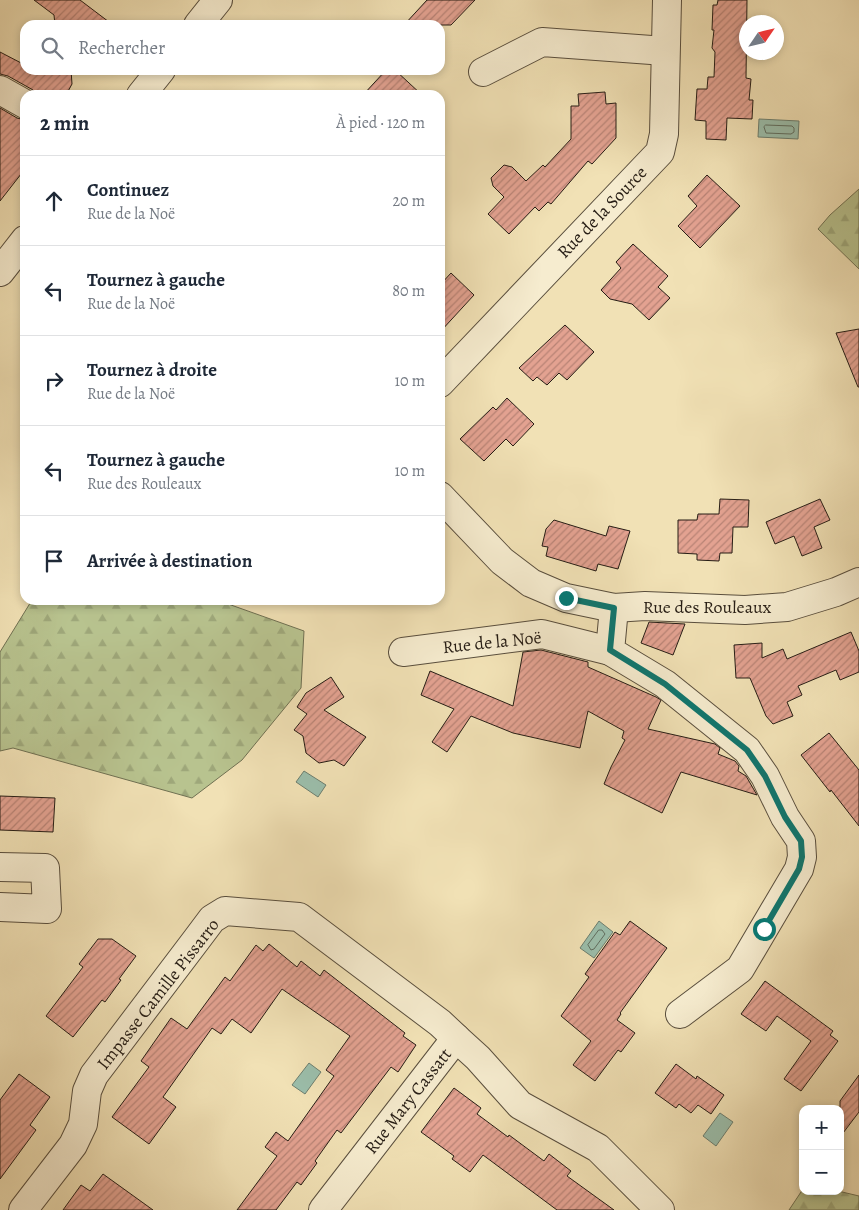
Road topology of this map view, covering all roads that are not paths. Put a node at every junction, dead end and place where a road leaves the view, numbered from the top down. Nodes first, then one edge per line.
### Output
1 (218, 0) edge
2 (666, 0) edge
3 (202, 20) edge
4 (665, 51) junction
5 (482, 72) dead end
6 (157, 75) edge
7 (0, 90) edge
8 (145, 90) edge
9 (20, 101) edge
10 (20, 246) edge
11 (0, 272) edge
12 (445, 378) edge
13 (445, 501) edge
14 (859, 582) edge
15 (614, 608) junction
16 (610, 650) junction
17 (403, 652) dead end
18 (0, 866) edge
19 (0, 907) edge
20 (680, 1014) dead end
21 (456, 1038) junction
22 (22, 1210) edge
23 (323, 1210) edge
24 (660, 1210) edge

1 - 3 street
2 - 4 street, Rue de la Source
4 - 5 street
4 - 12 street, Rue de la Source
6 - 8 street
7 - 9 street
10 - 11 street
13 - 15 street, Rue des Rouleaux
14 - 15 street, Rue des Rouleaux
15 - 16 street
16 - 17 street, Rue de la Noë
16 - 20 street, Rue de la Noë
18 - 19 street
21 - 22 street, Impasse Camille Pissarro
21 - 23 street, Rue Mary Cassatt
21 - 24 street, Rue Mary Cassatt

